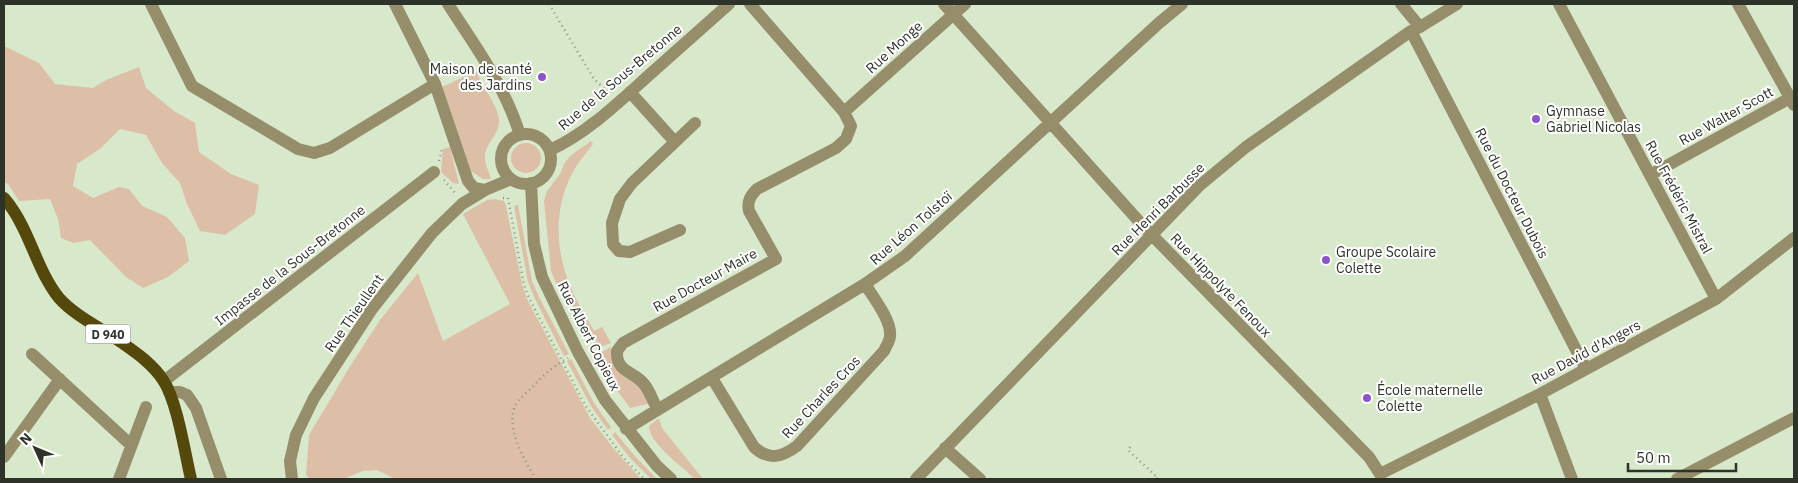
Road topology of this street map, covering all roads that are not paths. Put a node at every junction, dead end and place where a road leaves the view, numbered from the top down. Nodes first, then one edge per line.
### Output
1 (151, 4) edge
2 (394, 4) edge
3 (448, 4) edge
4 (729, 4) edge
5 (750, 4) edge
6 (944, 4) edge
7 (965, 4) edge
8 (1182, 4) edge
9 (1401, 4) edge
10 (1457, 4) edge
11 (1559, 4) edge
12 (1738, 4) edge
13 (953, 14) junction
14 (1415, 29) junction
15 (435, 84) junction
16 (630, 92) junction
17 (1792, 101) edge
18 (844, 112) junction
19 (695, 123) dead end
20 (1049, 123) junction
21 (520, 135) junction
22 (675, 142) junction
23 (550, 150) junction
24 (434, 172) road end
25 (1650, 175) junction
26 (511, 178) junction
27 (531, 183) junction
28 (485, 190) junction
29 (4, 198) edge
30 (680, 230) dead end
31 (1152, 235) junction
32 (1794, 238) edge
33 (865, 284) junction
34 (1716, 299) junction
35 (32, 354) dead end
36 (1586, 369) junction
37 (712, 378) junction
38 (60, 379) junction
39 (167, 387) junction
40 (1540, 394) junction
41 (146, 407) dead end
42 (658, 410) junction
43 (1794, 418) edge
44 (626, 429) junction
45 (131, 445) junction
46 (945, 448) junction
47 (4, 458) edge
48 (1380, 476) edge
49 (119, 479) edge
50 (191, 479) edge
51 (221, 479) edge
52 (292, 479) edge
53 (671, 479) edge
54 (916, 479) edge
55 (980, 479) edge
56 (1572, 479) edge
57 (1677, 479) edge

1 - 15 street
2 - 15 street
3 - 21 street
4 - 16 street, Rue de la Sous-Bretonne
5 - 18 street
6 - 13 street, Rue Hippolyte Fenoux
7 - 13 street, Rue Monge
8 - 20 street, Rue Léon Tolstoï
9 - 14 street, Rue du Docteur Dubois
10 - 14 street, Rue Henri Barbusse
11 - 25 street, Rue Frédéric Mistral
12 - 17 street
13 - 18 street, Rue Monge
13 - 20 street, Rue Hippolyte Fenoux
14 - 31 street, Rue Henri Barbusse
14 - 36 street, Rue du Docteur Dubois
15 - 28 street
16 - 22 street
16 - 23 street, Rue de la Sous-Bretonne
17 - 25 street, Rue Walter Scott
18 - 42 street, Rue Docteur Maire
19 - 22 street
20 - 31 street, Rue Hippolyte Fenoux
20 - 33 street, Rue Léon Tolstoï
21 - 23 street
21 - 26 street
22 - 30 street
23 - 27 street
24 - 39 street, Impasse de la Sous-Bretonne
25 - 34 street, Rue Frédéric Mistral
26 - 27 street
26 - 28 street, Rue Thieullent
27 - 44 street, Rue Albert Copieux
28 - 52 street, Rue Thieullent
29 - 39 main road, D 940
31 - 46 street, Rue Henri Barbusse
31 - 48 street, Rue Hippolyte Fenoux
32 - 34 street, Rue David d'Angers
33 - 37 street, Rue Léon Tolstoï
33 - 37 street, Rue Charles Cros
34 - 36 street, Rue David d'Angers
35 - 38 street
36 - 40 street, Rue David d'Angers
37 - 42 street, Rue Léon Tolstoï
38 - 45 street
38 - 47 street
39 - 50 main road, D 940
39 - 51 street
40 - 48 street, Rue David d'Angers
40 - 56 street
41 - 45 street
42 - 44 street, Rue Léon Tolstoï
43 - 57 street
44 - 53 street, Rue Albert Copieux
45 - 49 street
46 - 54 street, Rue Henri Barbusse
46 - 55 street

